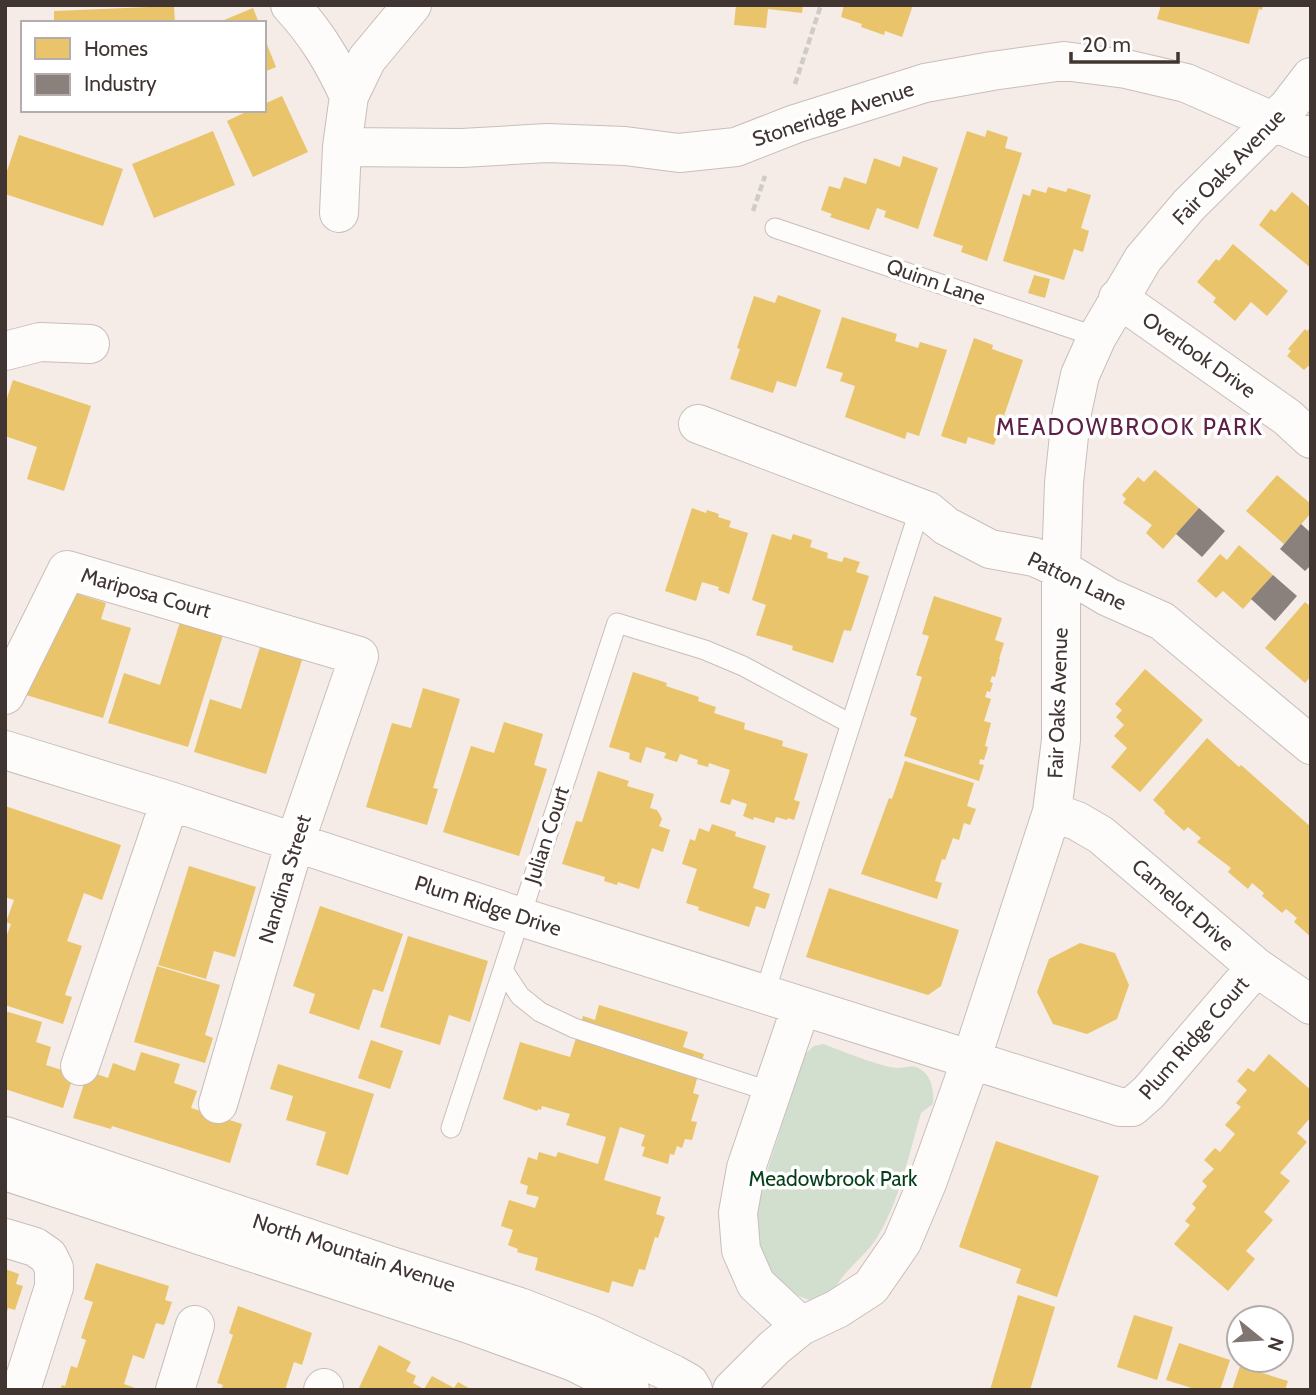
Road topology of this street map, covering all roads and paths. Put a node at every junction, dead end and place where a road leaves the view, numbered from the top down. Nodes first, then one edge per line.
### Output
1 (290, 5) edge
2 (412, 5) edge
3 (1311, 77) edge
4 (349, 96) junction
5 (1274, 120) junction
6 (1311, 138) edge
7 (342, 147) junction
8 (340, 213) dead end
9 (775, 228) dead end
10 (1118, 298) junction
11 (1097, 337) junction
12 (90, 344) dead end
13 (5, 351) edge
14 (698, 425) dead end
15 (1311, 439) edge
16 (920, 508) junction
17 (1061, 569) junction
18 (359, 656) joint
19 (5, 695) edge
20 (851, 724) junction
21 (1311, 745) edge
22 (5, 750) edge
23 (170, 801) junction
24 (1052, 812) junction
25 (295, 842) junction
26 (521, 917) junction
27 (1256, 967) junction
28 (503, 970) junction
29 (764, 995) junction
30 (1311, 1005) edge
31 (801, 1007) junction
32 (971, 1060) junction
33 (80, 1066) dead end
34 (772, 1092) junction
35 (218, 1104) dead end
36 (452, 1128) dead end
37 (5, 1136) edge
38 (5, 1171) edge
39 (5, 1238) edge
40 (195, 1325) dead end
41 (801, 1326) junction
42 (20, 1390) edge
43 (175, 1390) edge
44 (630, 1390) edge
45 (693, 1390) edge
46 (732, 1390) edge

1 - 4 street
2 - 4 street
3 - 5 street, Fair Oaks Avenue
4 - 7 street
5 - 6 street, Stoneridge Avenue
5 - 7 street, Stoneridge Avenue
5 - 10 street, Fair Oaks Avenue
7 - 8 street
9 - 11 lane, Quinn Lane
10 - 11 street, Fair Oaks Avenue
10 - 15 street, Overlook Drive
11 - 17 street, Fair Oaks Avenue
12 - 13 street
14 - 16 street, Patton Lane
16 - 17 street, Patton Lane
16 - 20 lane
17 - 21 street, Patton Lane
17 - 24 street, Fair Oaks Avenue
18 - 19 street, Mariposa Court
18 - 25 street, Nandina Street
20 - 26 lane, Julian Court
20 - 29 lane
22 - 23 street, Plum Ridge Drive
23 - 25 street, Plum Ridge Drive
23 - 33 street
24 - 27 street, Camelot Drive
24 - 32 street, Fair Oaks Avenue
25 - 26 street, Plum Ridge Drive
25 - 35 street, Nandina Street
26 - 28 lane, Julian Court
26 - 29 street, Plum Ridge Drive
27 - 30 street, Camelot Drive
27 - 32 street, Plum Ridge Court
28 - 34 lane
28 - 36 lane, Julian Court
29 - 31 street, Plum Ridge Drive
31 - 32 street, Plum Ridge Drive
31 - 34 street
32 - 41 street, Fair Oaks Avenue
34 - 41 street
37 - 45 street, North Mountain Avenue
38 - 44 street, North Mountain Avenue
39 - 42 street
40 - 43 street
41 - 46 street, Fair Oaks Avenue

